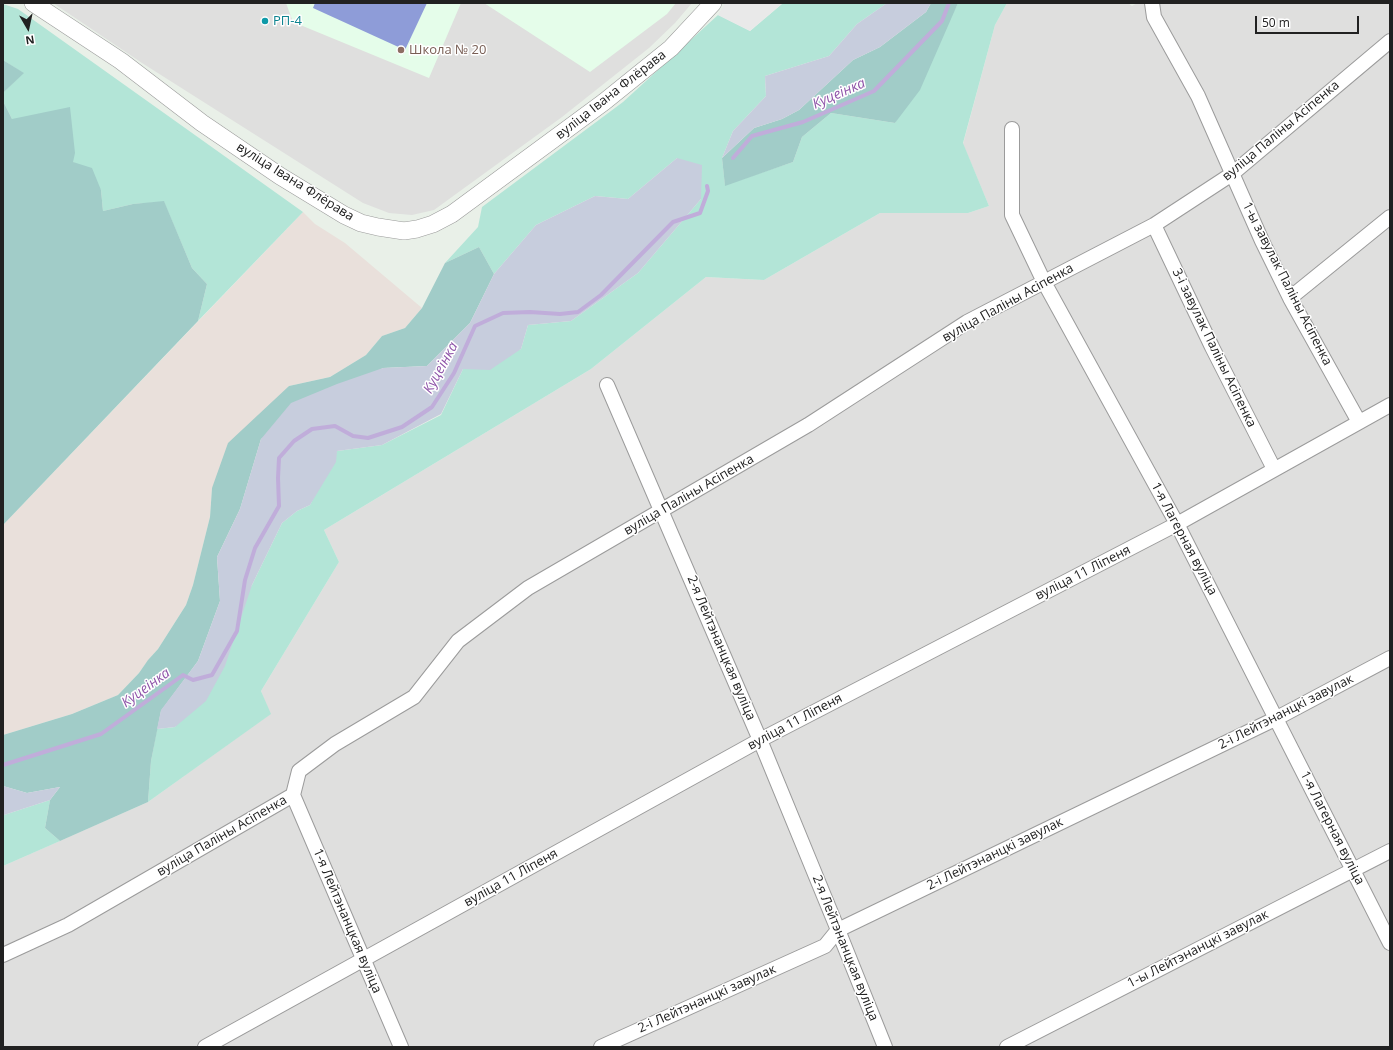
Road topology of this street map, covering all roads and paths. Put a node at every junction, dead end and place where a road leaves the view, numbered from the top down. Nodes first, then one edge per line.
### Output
1 (33, 3) edge
2 (713, 3) edge
3 (1153, 10) edge
4 (1390, 40) edge
5 (1012, 129) dead end
6 (1232, 174) junction
7 (1390, 217) edge
8 (1154, 225) junction
9 (1044, 282) junction
10 (1290, 298) junction
11 (607, 385) dead end
12 (1390, 405) edge
13 (1358, 422) junction
14 (1274, 469) junction
15 (662, 511) junction
16 (1177, 524) junction
17 (1390, 658) edge
18 (1277, 718) junction
19 (760, 740) junction
20 (293, 795) junction
21 (1390, 851) edge
22 (1353, 869) junction
23 (838, 930) junction
24 (1390, 943) edge
25 (3, 955) edge
26 (363, 960) junction
27 (205, 1047) edge
28 (401, 1047) edge
29 (601, 1047) edge
30 (885, 1047) edge
31 (1007, 1047) edge

1 - 2 street, вуліца Івана Флёрава
3 - 6 street, 1-ы завулак Паліны Асіпенка
4 - 6 street, вуліца Паліны Асіпенка
5 - 9 street, 1-я Лагерная вуліца
6 - 8 street, вуліца Паліны Асіпенка
6 - 10 street, 1-ы завулак Паліны Асіпенка
7 - 10 street
8 - 9 street, вуліца Паліны Асіпенка
8 - 14 street, 3-і завулак Паліны Асіпенка
9 - 15 street, вуліца Паліны Асіпенка
9 - 16 street, 1-я Лагерная вуліца
10 - 13 street, 1-ы завулак Паліны Асіпенка
11 - 15 street, 2-я Лейтэнанцкая вуліца
12 - 13 street, вуліца 11 Ліпеня
13 - 14 street, вуліца 11 Ліпеня
14 - 16 street, вуліца 11 Ліпеня
15 - 19 street, 2-я Лейтэнанцкая вуліца
15 - 20 street, вуліца Паліны Асіпенка
16 - 18 street, 1-я Лагерная вуліца
16 - 19 street, вуліца 11 Ліпеня
17 - 18 street, 2-і Лейтэнанцкі завулак
18 - 22 street, 1-я Лагерная вуліца
18 - 23 street, 2-і Лейтэнанцкі завулак
19 - 23 street, 2-я Лейтэнанцкая вуліца
19 - 26 street, вуліца 11 Ліпеня
20 - 25 street, вуліца Паліны Асіпенка
20 - 26 street, 1-я Лейтэнанцкая вуліца
21 - 22 street, 1-ы Лейтэнанцкі завулак
22 - 24 street, 1-я Лагерная вуліца
22 - 31 street, 1-ы Лейтэнанцкі завулак
23 - 29 street, 2-і Лейтэнанцкі завулак
23 - 30 street, 2-я Лейтэнанцкая вуліца
26 - 27 street, вуліца 11 Ліпеня
26 - 28 street, 1-я Лейтэнанцкая вуліца

